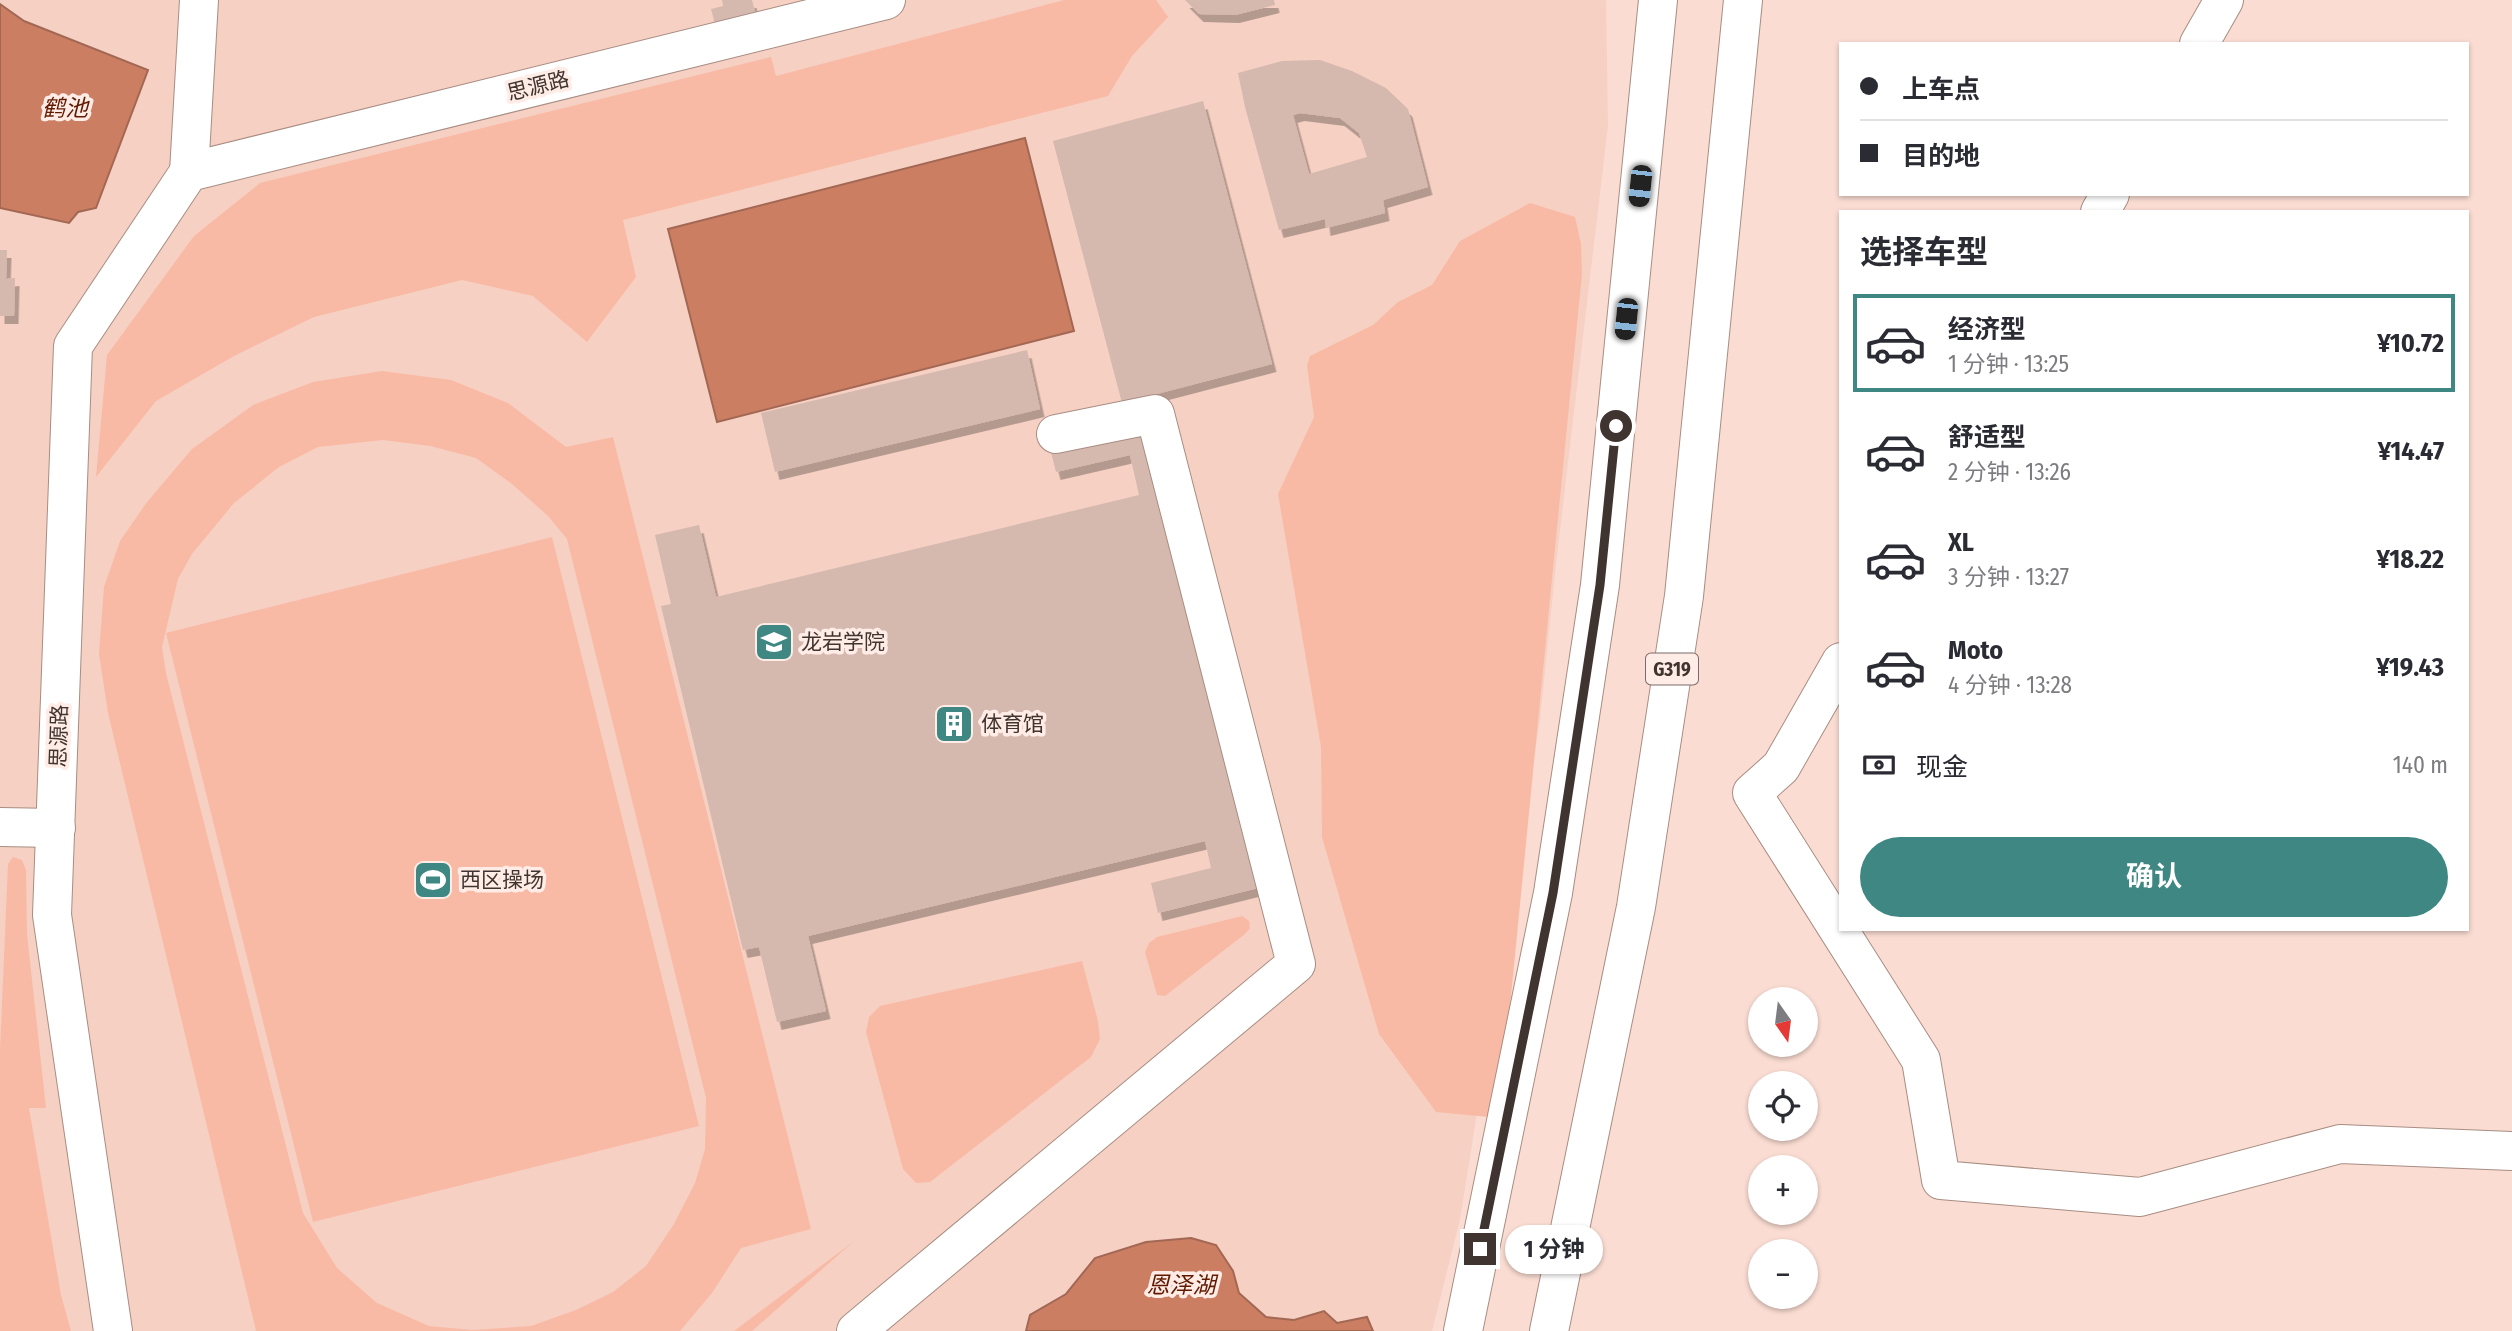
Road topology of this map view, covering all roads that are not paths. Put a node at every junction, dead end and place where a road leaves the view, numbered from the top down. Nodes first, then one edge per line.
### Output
1 (199, 0) edge
2 (886, 0) edge
3 (1658, 0) edge
4 (1743, 0) edge
5 (2224, 0) edge
6 (2200, 42) edge
7 (189, 172) junction
8 (1056, 434) dead end
9 (1839, 666) edge
10 (0, 827) edge
11 (55, 828) junction
12 (1839, 930) edge
13 (1839, 931) edge
14 (2512, 1151) edge
15 (113, 1331) edge
16 (856, 1331) edge
17 (1463, 1331) edge
18 (1549, 1331) edge

1 - 7 main road
2 - 7 main road, 思源路
3 - 17 main road
4 - 18 main road, G319
5 - 6 main road
7 - 11 main road, 思源路
8 - 16 main road
9 - 12 main road
10 - 11 main road
11 - 15 main road, 思源路
13 - 14 main road

